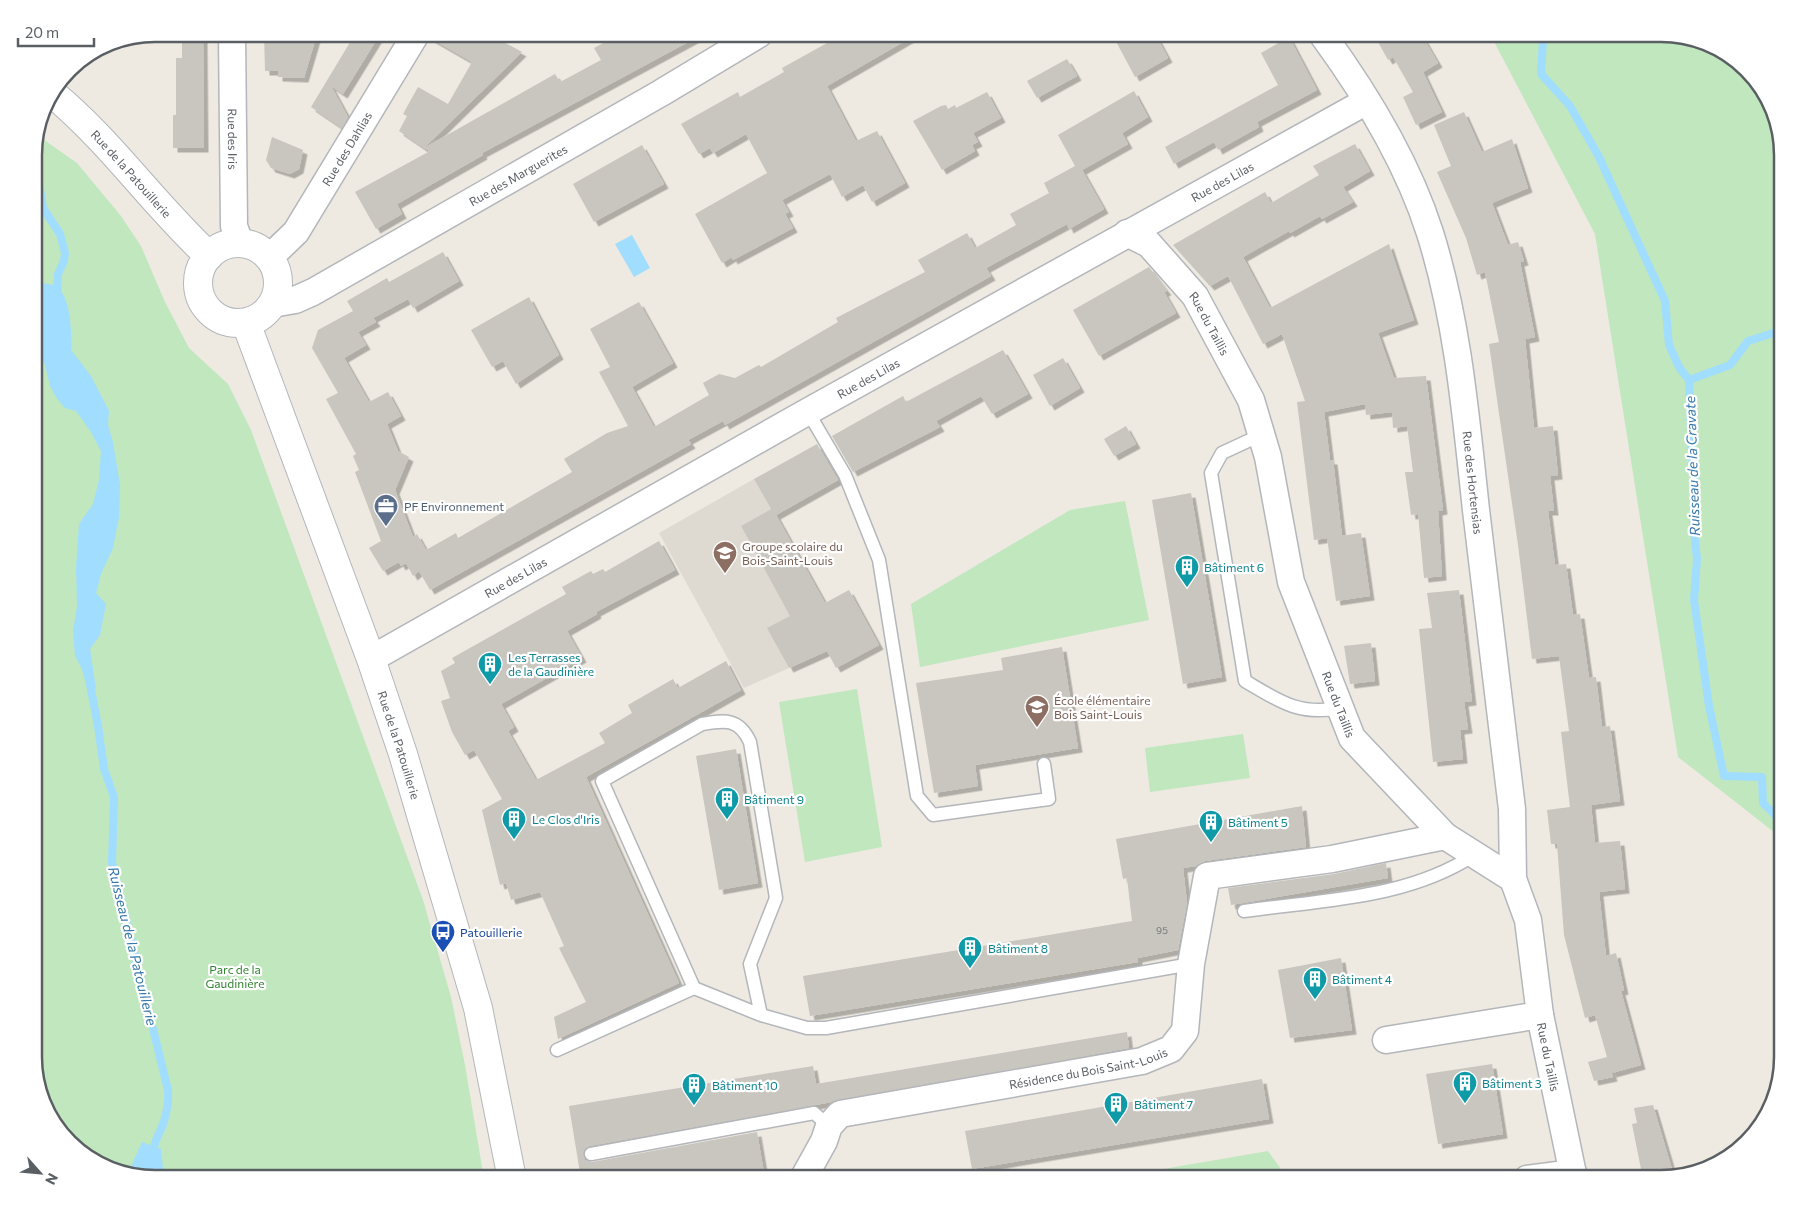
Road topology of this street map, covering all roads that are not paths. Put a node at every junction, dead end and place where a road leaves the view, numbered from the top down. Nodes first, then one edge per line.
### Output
1 (1328, 42) edge
2 (232, 43) edge
3 (411, 43) edge
4 (745, 43) edge
5 (58, 99) edge
6 (1367, 101) junction
7 (1127, 233) junction
8 (240, 243) junction
9 (209, 256) junction
10 (269, 258) junction
11 (272, 304) junction
12 (246, 322) junction
13 (808, 412) junction
14 (1262, 438) junction
15 (371, 659) junction
16 (1340, 708) junction
17 (1044, 764) dead end
18 (1444, 836) junction
19 (1474, 855) junction
20 (1513, 880) junction
21 (1244, 911) dead end
22 (1191, 964) junction
23 (694, 988) junction
24 (761, 1015) junction
25 (1540, 1015) junction
26 (1386, 1040) dead end
27 (557, 1050) dead end
28 (829, 1126) junction
29 (591, 1154) dead end
30 (510, 1170) edge
31 (808, 1170) edge
32 (1572, 1170) edge

1 - 6 street, Rue des Hortensias
2 - 8 street, Rue des Iris
3 - 10 street, Rue des Dahlias
4 - 11 street, Rue des Marguerites
5 - 9 street, Rue de la Patouillerie
6 - 7 street, Rue des Lilas
6 - 20 street, Rue des Hortensias
7 - 13 street, Rue des Lilas
7 - 14 street, Rue du Taillis
8 - 9 street
8 - 10 street
9 - 12 street
10 - 11 street
11 - 12 street
12 - 15 street, Rue de la Patouillerie
13 - 15 street, Rue des Lilas
13 - 17 lane
14 - 16 street, Rue du Taillis
14 - 16 lane
15 - 30 street, Rue de la Patouillerie
16 - 18 street, Rue du Taillis
18 - 19 street, Rue du Taillis
18 - 22 street, Résidence du Bois Saint-Louis
19 - 20 street, Rue du Taillis
19 - 21 lane
20 - 25 street, Rue du Taillis
22 - 24 lane
22 - 28 street, Résidence du Bois Saint-Louis
23 - 24 lane
23 - 24 lane
23 - 27 lane
25 - 26 street
25 - 32 street, Rue du Taillis
28 - 29 lane
28 - 31 street

